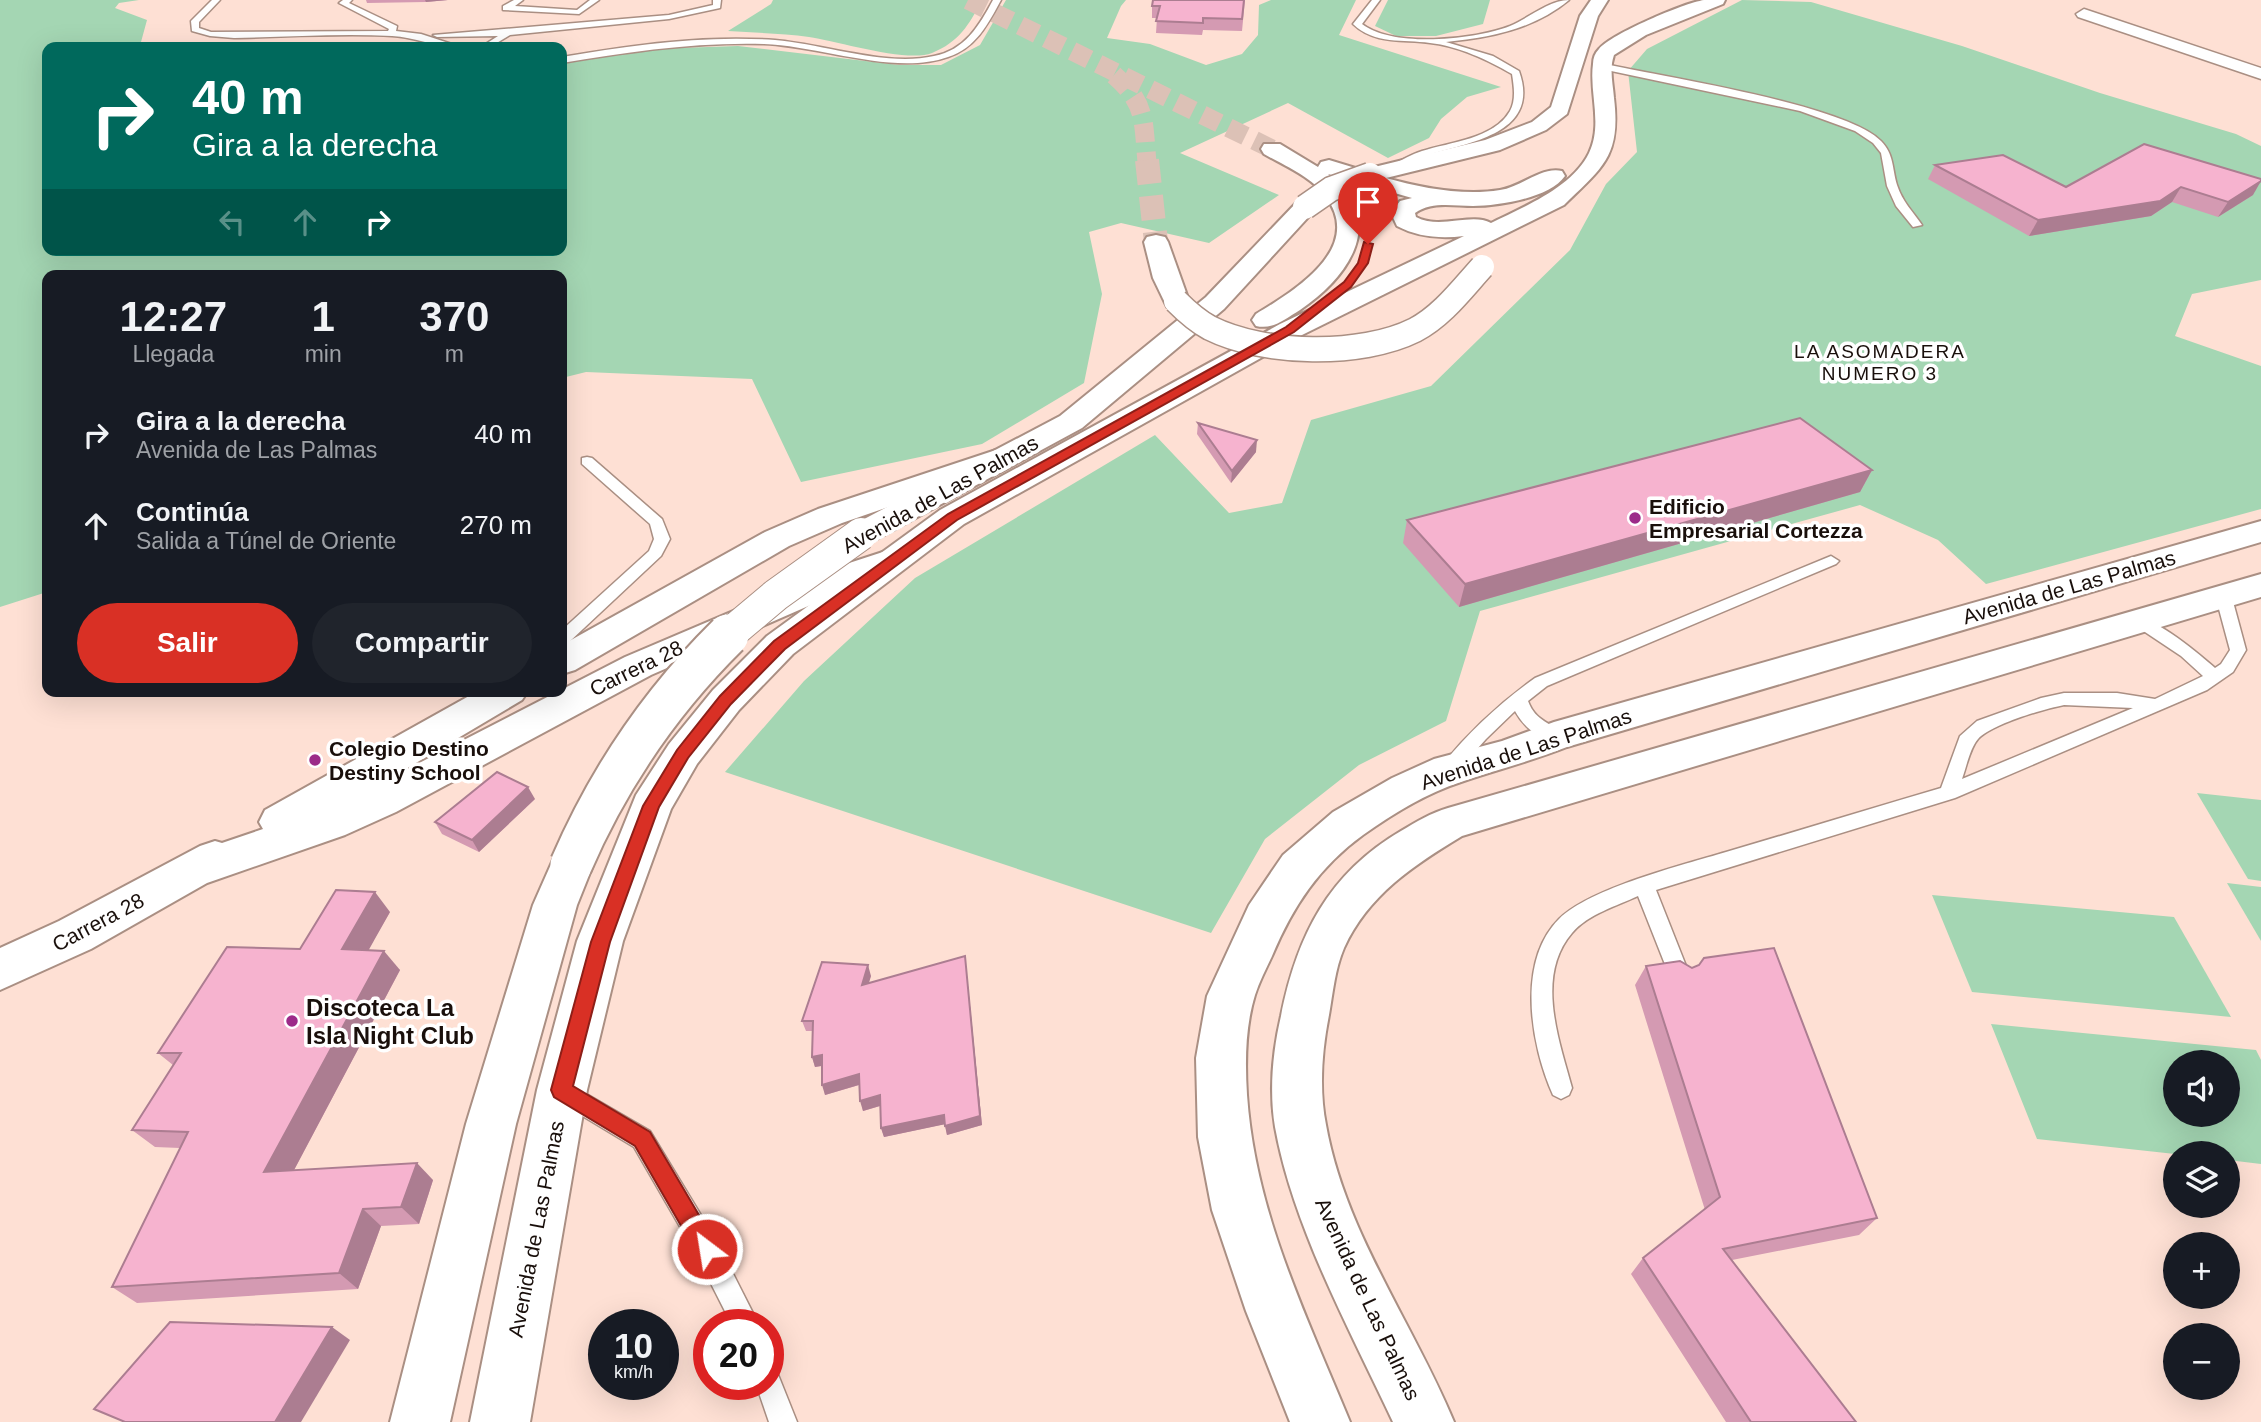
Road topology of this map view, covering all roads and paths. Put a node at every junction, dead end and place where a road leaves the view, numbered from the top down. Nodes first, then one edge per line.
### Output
1 (216, 0) edge
2 (348, 0) edge
3 (519, 0) edge
4 (595, 0) edge
5 (717, 0) edge
6 (997, 0) edge
7 (1376, 0) edge
8 (1564, 0) edge
9 (1600, 0) edge
10 (1614, 0) edge
11 (1717, 0) edge
12 (1695, 6) edge
13 (2084, 14) dead end
14 (1589, 16) junction
15 (390, 33) junction
16 (508, 33) junction
17 (421, 36) junction
18 (1431, 40) junction
19 (441, 42) edge
20 (493, 42) edge
21 (567, 59) edge
22 (1600, 65) junction
23 (1573, 71) junction
24 (2261, 74) edge
25 (1307, 160) junction
26 (1393, 169) junction
27 (1442, 197) junction
28 (1556, 200) junction
29 (1527, 215) junction
30 (1917, 225) dead end
31 (1441, 230) junction
32 (1156, 242) tunnel mouth
33 (1370, 254) junction
34 (1290, 330) junction
35 (1070, 422) junction
36 (1004, 456) junction
37 (587, 461) dead end
38 (2261, 531) edge
39 (876, 547) junction
40 (1831, 561) dead end
41 (2261, 585) edge
42 (2224, 598) junction
43 (2138, 622) junction
44 (567, 634) edge
45 (567, 658) edge
46 (2215, 678) junction
47 (500, 697) edge
48 (1518, 698) junction
49 (2158, 705) junction
50 (1554, 736) junction
51 (1447, 770) junction
52 (371, 788) junction
53 (1948, 793) junction
54 (1644, 886) junction
55 (0, 970) edge
56 (1679, 976) edge
57 (1561, 1088) dead end
58 (562, 1090) junction
59 (738, 1309) edge
60 (775, 1400) edge
61 (420, 1422) edge
62 (500, 1422) edge
63 (783, 1422) edge
64 (1320, 1422) edge
65 (1424, 1422) edge

1 - 15 lane
2 - 15 lane
3 - 4 lane
5 - 16 lane
6 - 21 lane
7 - 18 lane
8 - 18 lane
9 - 14 main road, Avenida de Las Palmas
10 - 14 main road
11 - 12 main road
12 - 22 main road
13 - 24 street
14 - 23 main road, Avenida de Las Palmas
15 - 17 lane
16 - 17 lane
16 - 20 lane
17 - 19 lane
18 - 26 lane
22 - 28 main road, Avenida de Las Palmas
22 - 30 lane
23 - 26 main road, Avenida de Las Palmas
23 - 27 main road
25 - 27 main road
25 - 33 main road
25 - 35 main road
26 - 35 main road, Avenida de Las Palmas, bridge
27 - 31 main road
28 - 29 main road, Avenida de Las Palmas
28 - 32 main road, bridge
29 - 31 main road
29 - 34 main road, Avenida de Las Palmas
31 - 33 main road
33 - 34 main road
34 - 39 main road, Avenida de Las Palmas
35 - 36 main road, Avenida de Las Palmas
36 - 39 main road, Avenida de Las Palmas
36 - 45 main road, Carrera 28
37 - 44 lane
38 - 50 main road, Avenida de Las Palmas
39 - 52 main road, Carrera 28
39 - 58 main road, Avenida de Las Palmas
39 - 61 main road, Avenida de Las Palmas, bridge
40 - 48 lane
41 - 42 main road, Avenida de Las Palmas
42 - 43 main road, Avenida de Las Palmas
42 - 46 lane
43 - 46 lane
43 - 65 main road, Avenida de Las Palmas
46 - 49 lane
47 - 52 main road, Carrera 28
48 - 50 lane
48 - 51 lane
49 - 53 lane
49 - 53 lane
50 - 51 main road, Avenida de Las Palmas
51 - 64 main road, Avenida de Las Palmas
52 - 55 main road, Carrera 28
53 - 54 lane
54 - 56 lane
54 - 57 lane
58 - 59 lane
58 - 62 main road, Avenida de Las Palmas
60 - 63 lane

